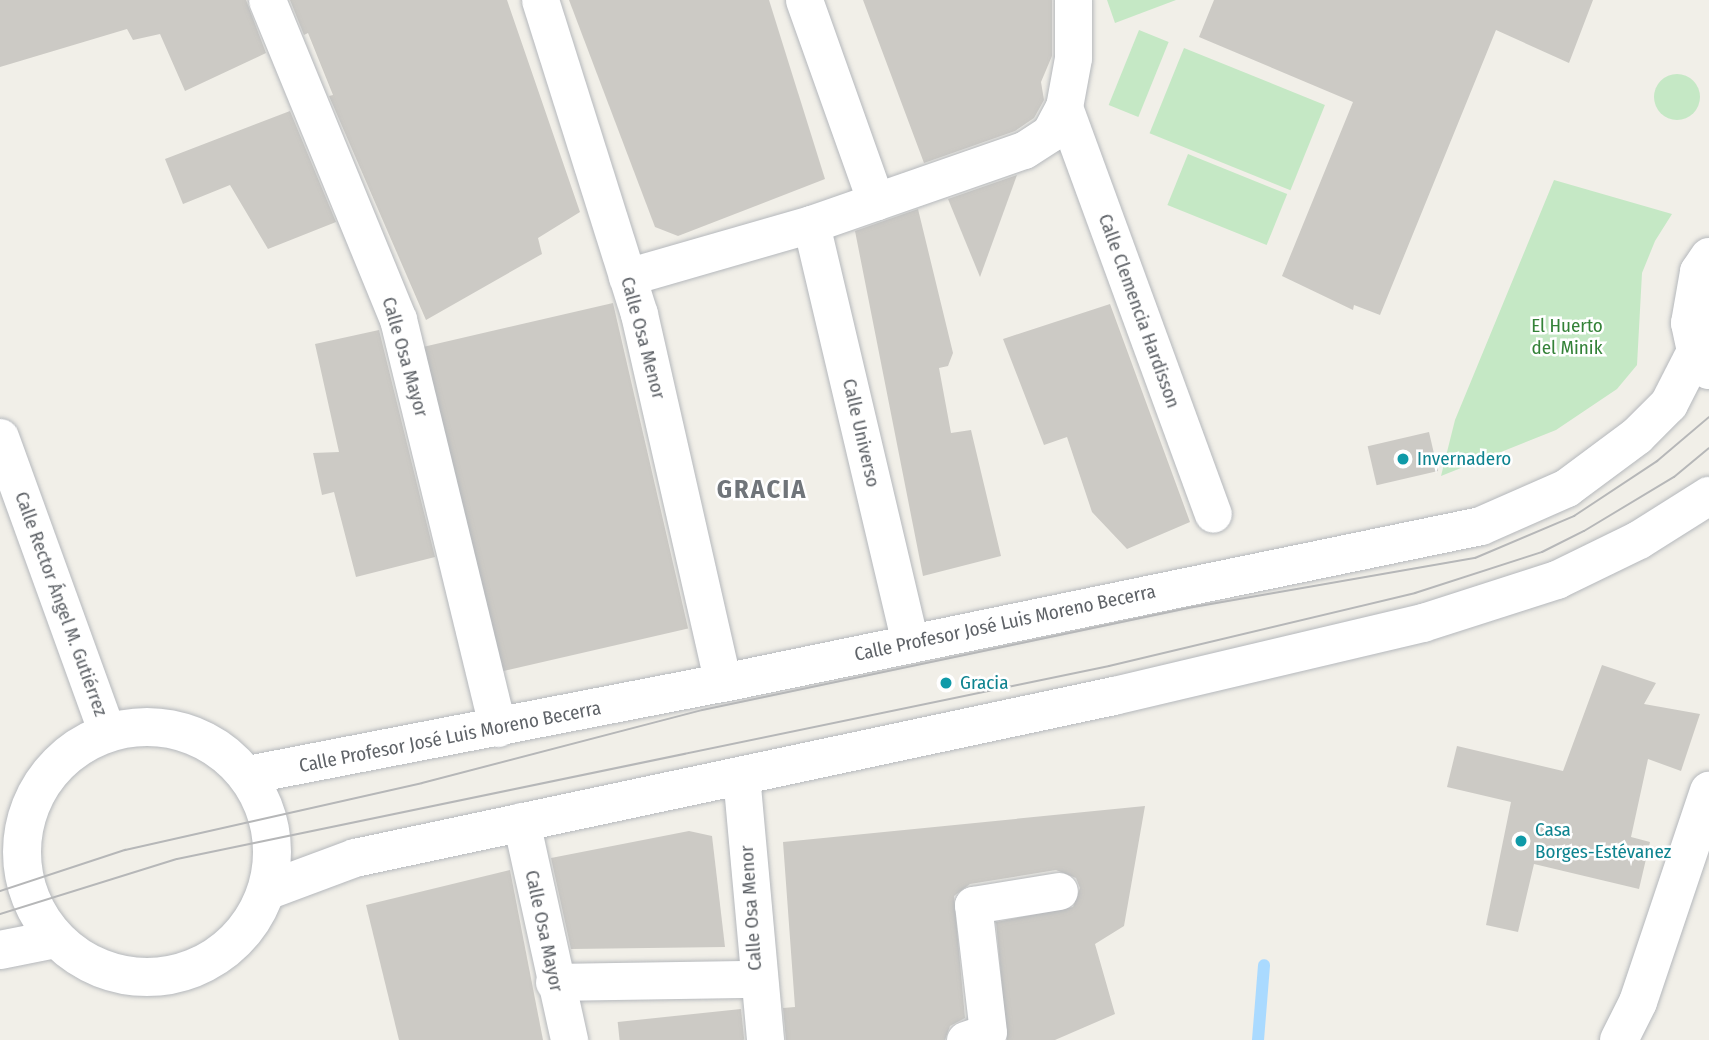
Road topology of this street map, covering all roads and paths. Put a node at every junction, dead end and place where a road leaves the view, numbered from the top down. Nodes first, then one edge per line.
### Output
1 (267, 0) edge
2 (540, 0) edge
3 (804, 0) edge
4 (1073, 0) edge
5 (1065, 107) junction
6 (876, 202) junction
7 (811, 224) junction
8 (1709, 257) edge
9 (627, 277) junction
10 (1702, 360) edge
11 (0, 438) edge
12 (1709, 496) edge
13 (1213, 514) dead end
14 (910, 642) junction
15 (723, 683) junction
16 (498, 728) junction
17 (107, 732) junction
18 (248, 775) junction
19 (741, 775) junction
20 (1709, 791) edge
21 (521, 821) junction
22 (11, 847) edge
23 (268, 890) junction
24 (1059, 891) dead end
25 (55, 939) junction
26 (0, 950) edge
27 (756, 979) junction
28 (554, 982) junction
29 (569, 1040) edge
30 (765, 1040) edge
31 (965, 1040) edge
32 (1619, 1040) edge

1 - 16 street, Calle Osa Mayor
2 - 9 street, Calle Osa Menor
3 - 6 street
4 - 5 street
5 - 6 street
5 - 13 street, Calle Clemencia Hardisson
6 - 7 street
7 - 9 street
7 - 14 street, Calle Universo
8 - 10 street
9 - 15 street, Calle Osa Menor
10 - 14 street, Calle Profesor José Luis Moreno Becerra
11 - 17 street, Calle Rector Ángel M. Gutiérrez
12 - 19 street
14 - 15 street, Calle Profesor José Luis Moreno Becerra
15 - 16 street, Calle Profesor José Luis Moreno Becerra
16 - 18 street, Calle Profesor José Luis Moreno Becerra
17 - 18 street
17 - 22 street
18 - 23 street
19 - 21 street
19 - 27 street, Calle Osa Menor
20 - 32 street
21 - 23 street
21 - 28 street, Calle Osa Mayor
22 - 25 street
23 - 25 street
24 - 31 street
25 - 26 street
27 - 28 street
27 - 30 street, Calle Osa Menor
28 - 29 street, Calle Osa Mayor

